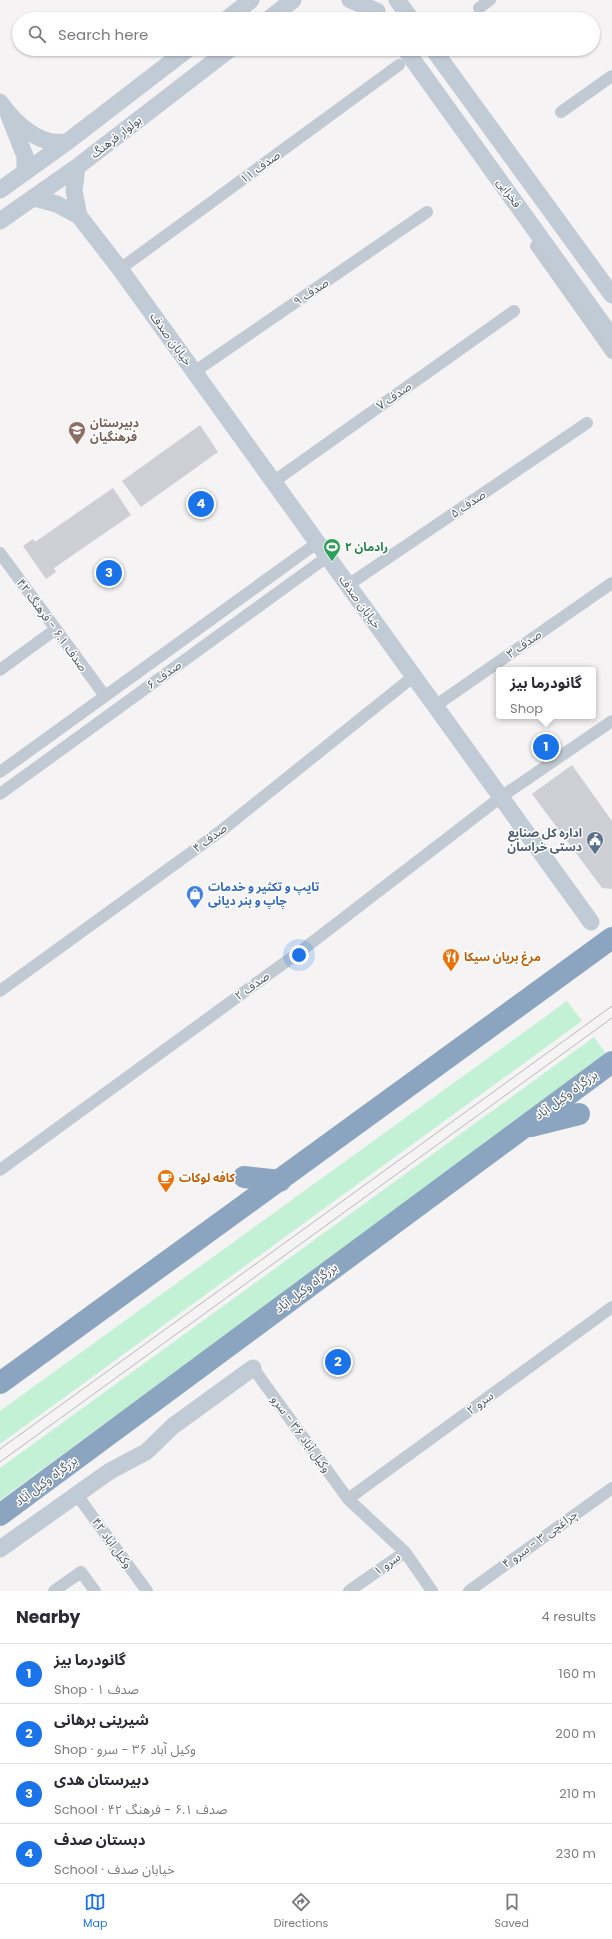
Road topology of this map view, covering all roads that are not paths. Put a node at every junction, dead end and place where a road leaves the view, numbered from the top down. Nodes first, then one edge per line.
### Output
1 (251, 0) edge
2 (293, 0) edge
3 (350, 0) edge
4 (397, 0) edge
5 (490, 0) edge
6 (479, 8) dead end
7 (376, 10) edge
8 (236, 12) edge
9 (278, 12) edge
10 (406, 12) edge
11 (179, 56) edge
12 (221, 56) edge
13 (410, 56) edge
14 (438, 56) edge
15 (399, 65) dead end
16 (612, 76) edge
17 (4, 107) edge
18 (562, 112) dead end
19 (67, 142) junction
20 (77, 167) junction
21 (25, 172) junction
22 (484, 172) dead end
23 (0, 190) edge
24 (34, 198) junction
25 (427, 212) dead end
26 (79, 216) junction
27 (0, 221) edge
28 (120, 269) junction
29 (612, 295) edge
30 (514, 311) dead end
31 (612, 338) edge
32 (612, 352) edge
33 (194, 372) junction
34 (587, 423) dead end
35 (273, 482) junction
36 (317, 543) junction
37 (0, 554) edge
38 (327, 556) junction
39 (612, 583) edge
40 (348, 585) junction
41 (56, 629) junction
42 (0, 670) edge
43 (414, 676) junction
44 (105, 696) junction
45 (435, 706) junction
46 (612, 722) edge
47 (0, 772) edge
48 (0, 794) edge
49 (501, 797) junction
50 (587, 917) dead end
51 (612, 938) edge
52 (0, 991) edge
53 (612, 1062) edge
54 (579, 1114) dead end
55 (520, 1128) junction
56 (0, 1170) edge
57 (244, 1177) dead end
58 (280, 1181) junction
59 (612, 1307) edge
60 (253, 1368) joint
61 (0, 1382) edge
62 (612, 1488) edge
63 (77, 1495) junction
64 (348, 1499) junction
65 (0, 1515) edge
66 (0, 1549) edge
67 (405, 1552) junction
68 (54, 1591) edge
69 (95, 1591) edge
70 (146, 1591) edge
71 (349, 1591) edge
72 (432, 1591) edge
73 (469, 1591) edge

1 - 8 street
2 - 9 street
3 - 7 street
4 - 10 street
5 - 6 street
11 - 19 street
12 - 20 street, بولوار فرهنگ
13 - 31 street, فخرایی
14 - 29 street, فخرایی
15 - 28 street, صدف ۱۱
16 - 18 street
17 - 19 street
17 - 21 street
19 - 21 street
20 - 24 street, بولوار فرهنگ
20 - 26 street
21 - 23 street
22 - 32 street
24 - 26 street
24 - 27 street, بولوار فرهنگ
25 - 33 street, صدف ۹
26 - 28 street, خیابان صدف
28 - 33 street, خیابان صدف
30 - 35 street, صدف ۷
33 - 35 street, خیابان صدف
34 - 40 street, صدف ۵
35 - 36 street, خیابان صدف
36 - 38 street, خیابان صدف
36 - 44 street, صدف ۶
37 - 41 street, صدف ۶.۱ - فرهنگ ۴۲
38 - 40 street, خیابان صدف
38 - 48 street, صدف ۶
39 - 45 street, صدف ۳
40 - 43 street, خیابان صدف
41 - 42 street
41 - 44 street, صدف ۶.۱ - فرهنگ ۴۲
43 - 45 street, خیابان صدف
43 - 52 street, صدف ۴
44 - 47 street, صدف ۶
45 - 49 street, خیابان صدف
46 - 49 street, صدف ۲
49 - 50 street, خیابان صدف
49 - 56 street, صدف ۲
51 - 58 highway
53 - 55 highway, بزرگراه وکیل آباد
54 - 55 highway
55 - 65 highway, بزرگراه وکیل آباد
57 - 58 highway
58 - 61 highway
59 - 64 street, سرو ۲
60 - 63 street
60 - 64 street, وکیل آباد ۳۶ - سرو
62 - 73 street, چراغچی ۳ - سرو ۴
63 - 66 street
63 - 70 street, وکیل اباد ۴۲
64 - 67 street, وکیل آباد ۳۶ - سرو
67 - 71 street, سرو ۱
67 - 72 street, وکیل آباد ۳۶ - سرو
68 - 69 street

